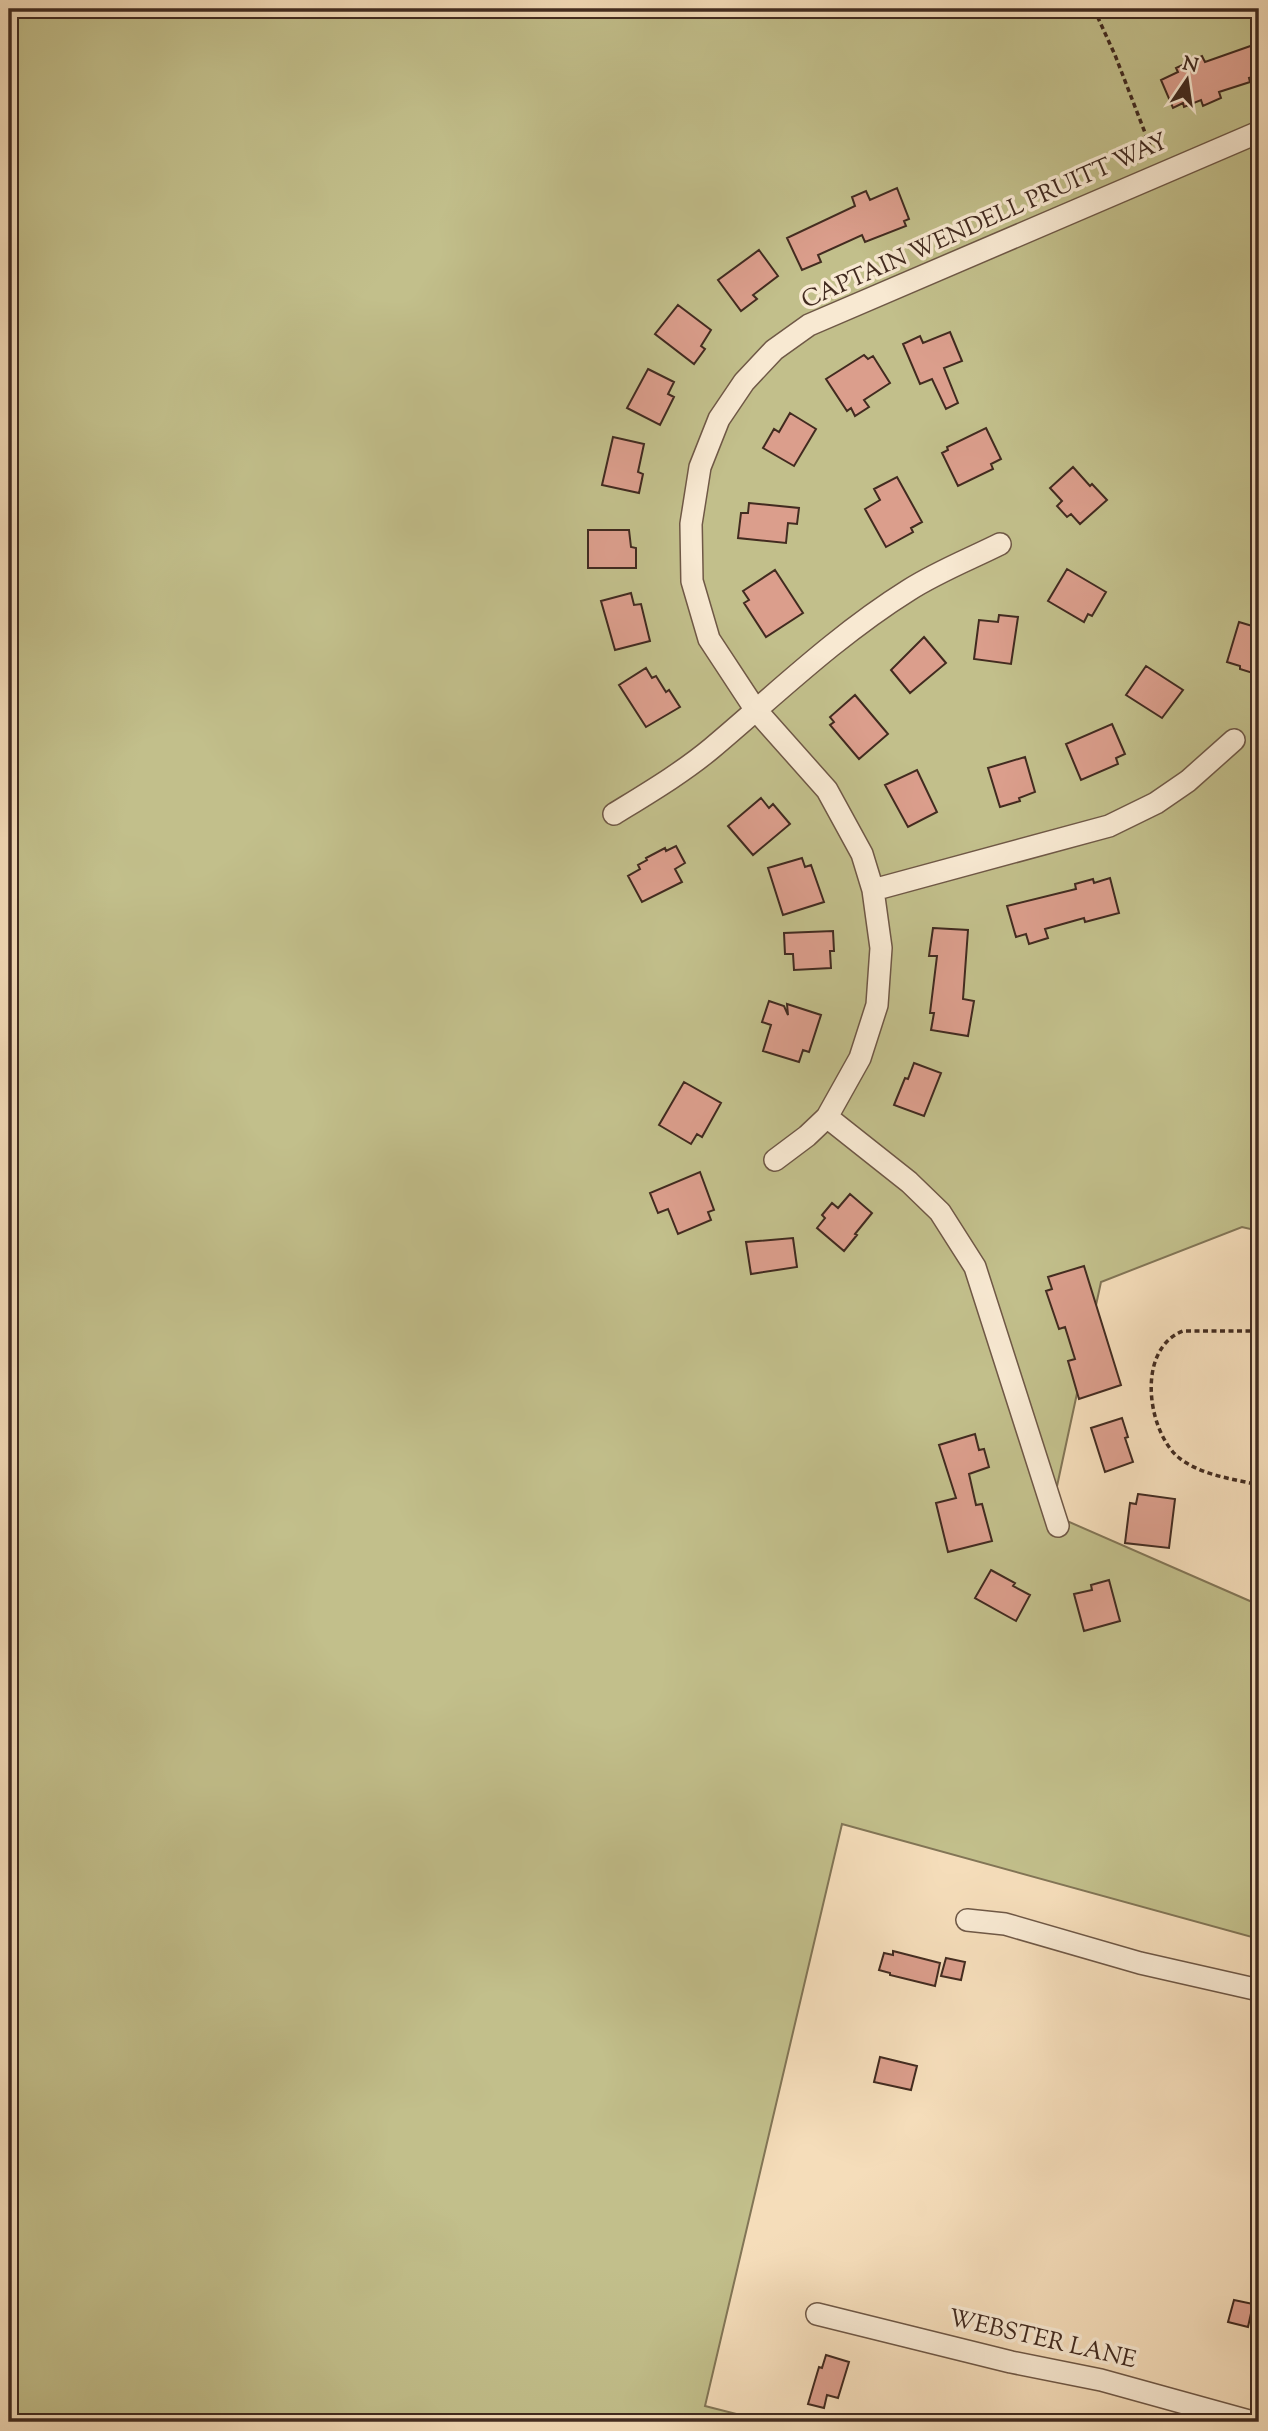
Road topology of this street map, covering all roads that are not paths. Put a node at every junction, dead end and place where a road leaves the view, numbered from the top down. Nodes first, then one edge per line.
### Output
1 (1259, 132) edge
2 (1000, 544) dead end
3 (755, 709) junction
4 (1234, 740) dead end
5 (614, 814) dead end
6 (873, 890) junction
7 (827, 1117) junction
8 (775, 1160) dead end
9 (1058, 1526) dead end
10 (967, 1920) dead end
11 (1259, 1990) edge
12 (817, 2314) dead end
13 (1253, 2422) edge

1 - 3 street, CAPTAIN WENDELL PRUITT WAY
2 - 3 street
3 - 5 street
3 - 6 street, CAPTAIN WENDELL PRUITT WAY
4 - 6 street
6 - 7 street, CAPTAIN WENDELL PRUITT WAY
7 - 8 street, CAPTAIN WENDELL PRUITT WAY
7 - 9 street
10 - 11 street
12 - 13 street, WEBSTER LANE

